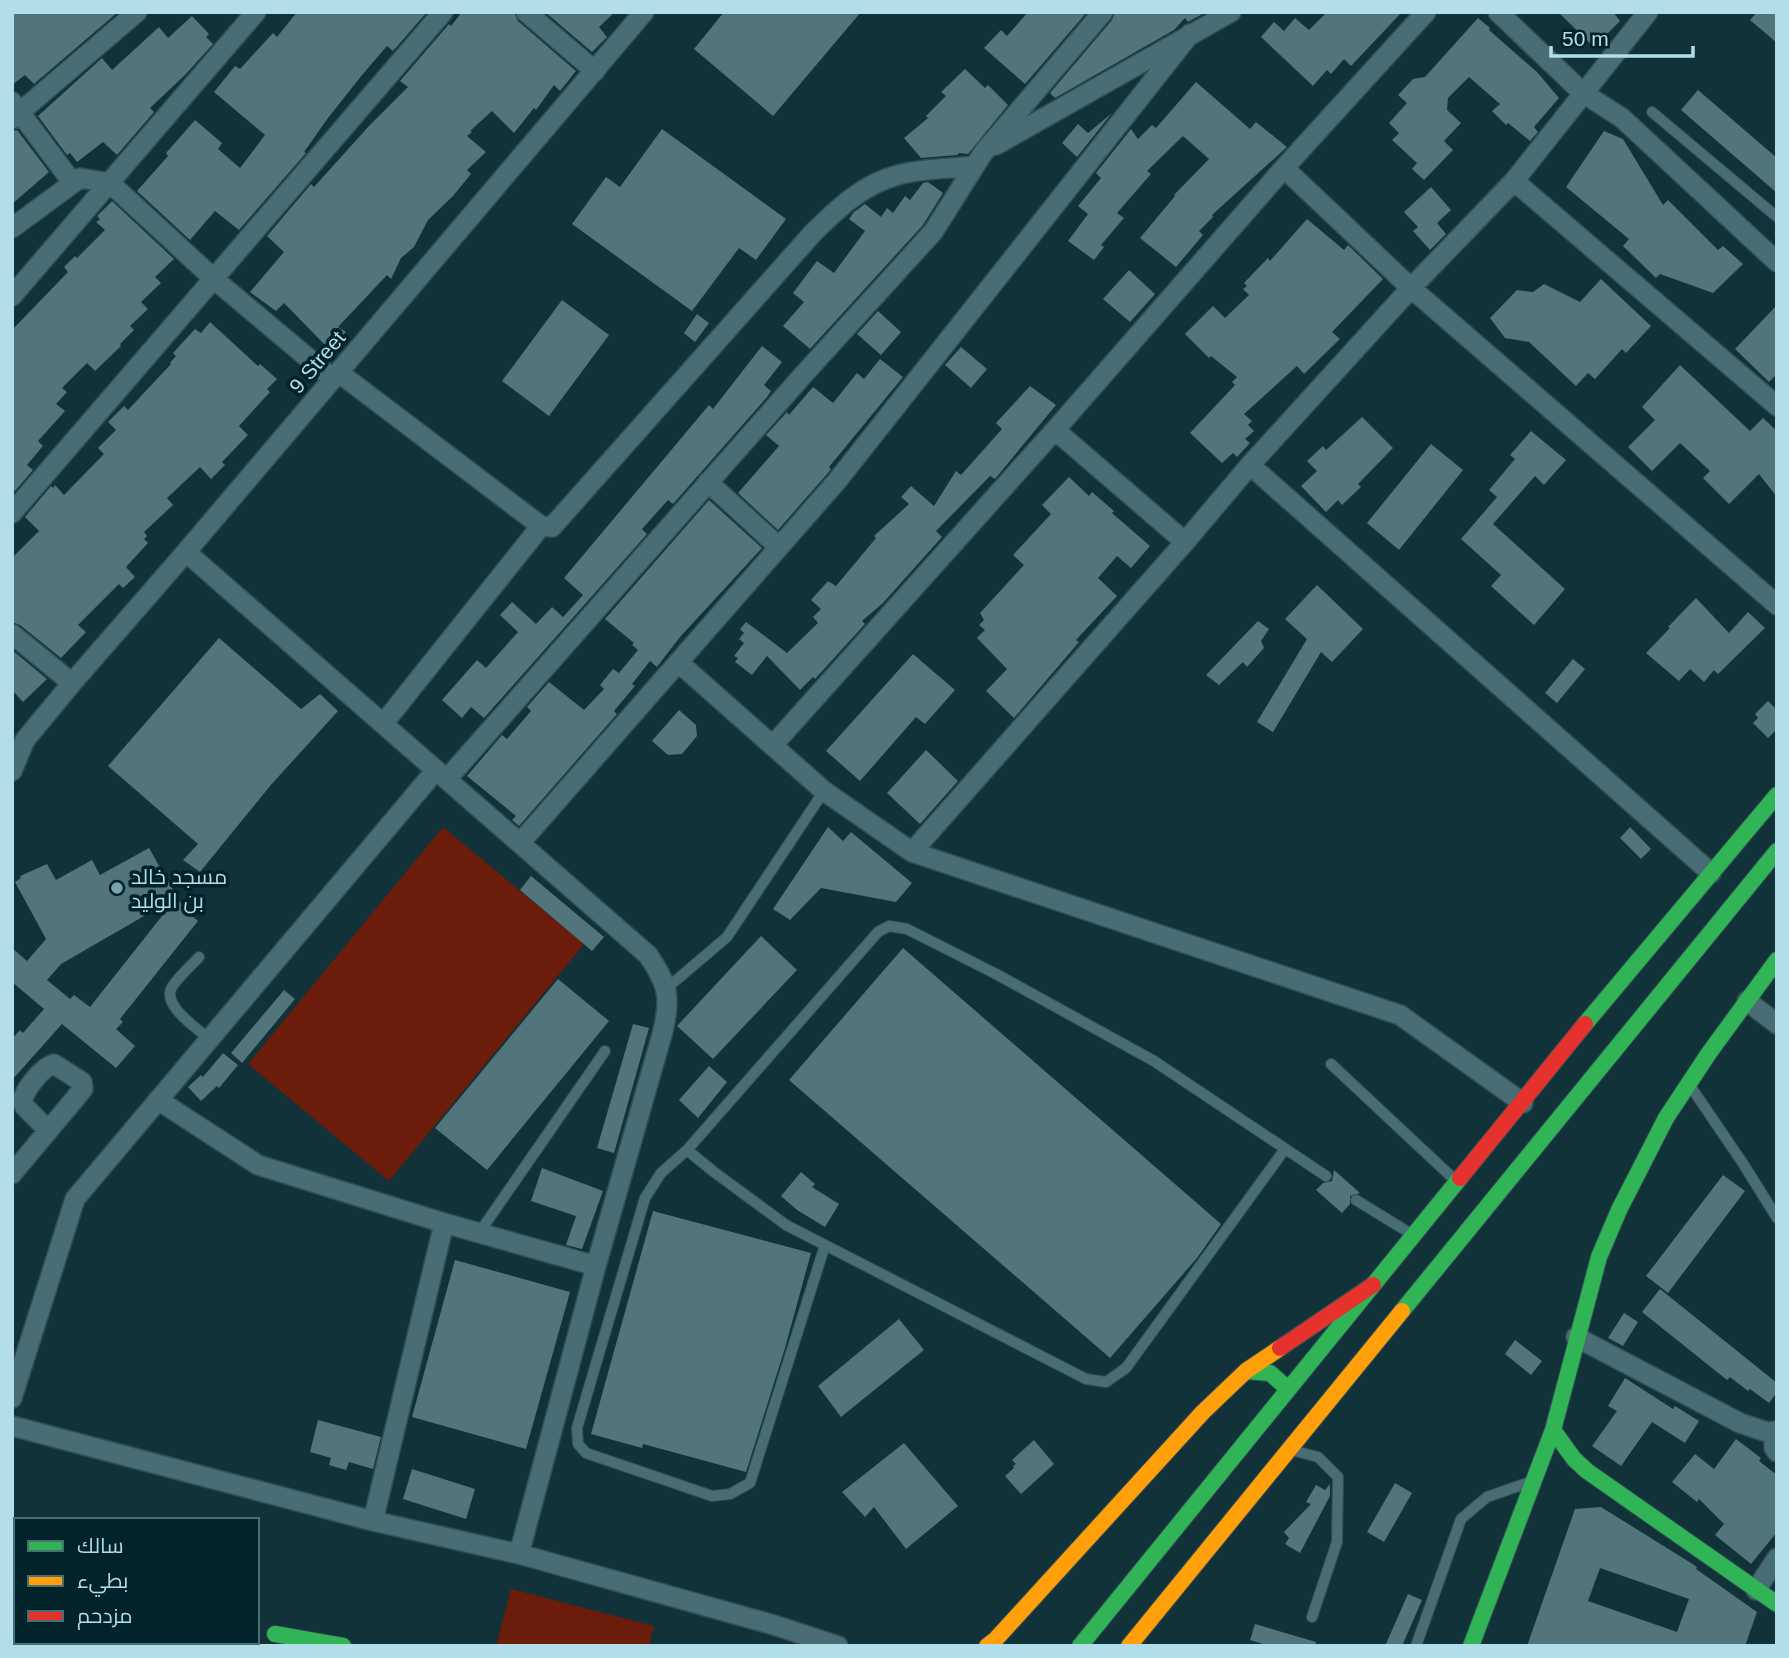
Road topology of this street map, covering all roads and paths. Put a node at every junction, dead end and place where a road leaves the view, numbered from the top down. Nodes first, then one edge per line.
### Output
1 (137, 12) edge
2 (256, 12) edge
3 (443, 12) edge
4 (526, 12) edge
5 (644, 12) edge
6 (1104, 12) edge
7 (1231, 12) edge
8 (1426, 12) edge
9 (1498, 12) edge
10 (1648, 12) edge
11 (1190, 34) junction
12 (595, 71) junction
13 (1583, 93) junction
14 (15, 111) edge
15 (1652, 112) dead end
16 (979, 160) junction
17 (1284, 168) junction
18 (1514, 181) junction
19 (72, 182) junction
20 (110, 183) junction
21 (1777, 217) edge
22 (12, 228) edge
23 (1777, 262) edge
24 (214, 279) junction
25 (1411, 288) junction
26 (12, 296) edge
27 (335, 376) junction
28 (1777, 405) edge
29 (1055, 430) junction
30 (1250, 465) junction
31 (708, 482) junction
32 (12, 513) edge
33 (541, 526) junction
34 (1185, 542) junction
35 (779, 547) junction
36 (186, 552) junction
37 (1777, 606) edge
38 (12, 634) edge
39 (678, 662) junction
40 (72, 683) junction
41 (383, 724) junction
42 (19, 745) edge
43 (774, 746) junction
44 (12, 771) edge
45 (442, 775) junction
46 (824, 790) junction
47 (1777, 795) edge
48 (520, 843) junction
49 (1777, 851) edge
50 (912, 852) junction
51 (1710, 873) junction
52 (199, 957) dead end
53 (1777, 960) edge
54 (1649, 977) junction
55 (667, 988) junction
56 (1747, 1000) junction
57 (1775, 1019) edge
58 (209, 1039) junction
59 (606, 1051) dead end
60 (1331, 1064) dead end
61 (1688, 1084) junction
62 (158, 1100) junction
63 (1523, 1103) junction
64 (48, 1130) dead end
65 (1285, 1149) junction
66 (687, 1150) junction
67 (12, 1174) edge
68 (1326, 1176) dead end
69 (1457, 1182) junction
70 (1356, 1200) dead end
71 (1777, 1218) edge
72 (444, 1223) junction
73 (479, 1233) junction
74 (1413, 1235) junction
75 (825, 1245) junction
76 (596, 1266) junction
77 (1373, 1285) junction
78 (1576, 1337) junction
79 (1246, 1371) junction
80 (1288, 1389) junction
81 (12, 1398) edge
82 (12, 1426) edge
83 (1553, 1430) junction
84 (1776, 1431) edge
85 (1290, 1449) junction
86 (1777, 1452) edge
87 (1533, 1481) junction
88 (373, 1521) junction
89 (519, 1555) junction
90 (1777, 1558) edge
91 (1756, 1590) junction
92 (1777, 1604) edge
93 (1312, 1617) dead end
94 (259, 1629) edge
95 (275, 1634) junction
96 (311, 1646) edge
97 (343, 1646) edge
98 (838, 1646) edge
99 (987, 1646) edge
100 (1080, 1646) edge
101 (1129, 1646) edge
102 (1416, 1646) edge
103 (1471, 1646) edge

1 - 14 street
2 - 20 street
3 - 24 street
4 - 12 street
5 - 12 street, 9 Street
6 - 16 street
7 - 11 street
8 - 17 street
9 - 13 street
10 - 13 street
11 - 16 street
11 - 35 street
12 - 27 street, 9 Street
13 - 18 street
13 - 23 street
14 - 19 street
15 - 21 lane
16 - 31 street
16 - 33 street
17 - 25 street
17 - 29 street
18 - 25 street
18 - 28 street
19 - 20 street
19 - 22 street
20 - 24 street
20 - 26 street
24 - 27 street
24 - 32 street
25 - 30 street
25 - 37 street
27 - 33 street
27 - 36 street, 9 Street
29 - 34 street
29 - 43 street
30 - 34 street
30 - 51 street
31 - 35 street
31 - 45 street
33 - 41 street
34 - 50 street
35 - 39 street
36 - 40 street, 9 Street
36 - 41 street
38 - 40 street
39 - 43 street
39 - 48 street
40 - 42 street, 9 Street
41 - 45 street
42 - 44 street, 9 Street
43 - 46 street
45 - 48 street
45 - 58 street
46 - 50 street
46 - 55 lane
47 - 51 main road
48 - 55 street
49 - 54 main road
50 - 63 street
51 - 54 main road
52 - 58 lane
53 - 56 main road
54 - 63 main road
54 - 85 main road
55 - 76 street
56 - 57 street
56 - 61 main road
58 - 62 street
59 - 73 lane
60 - 69 lane
61 - 71 lane
61 - 78 main road
62 - 72 street
62 - 81 street
63 - 69 main road
64 - 67 street
65 - 66 lane
65 - 68 lane
65 - 75 lane
66 - 75 lane
66 - 75 lane
69 - 74 main road
70 - 74 lane
72 - 73 street
72 - 88 street
73 - 76 street
74 - 77 main road
76 - 89 street
77 - 79 main road
77 - 80 main road
78 - 83 main road
78 - 84 street
79 - 80 main road
79 - 99 main road
80 - 100 main road
82 - 88 street
83 - 87 main road
83 - 91 main road
84 - 86 street
85 - 93 lane
85 - 101 main road
87 - 102 lane
87 - 103 main road
88 - 89 street
89 - 98 street
90 - 91 street
91 - 92 main road
94 - 95 main road
95 - 96 main road
95 - 97 main road

